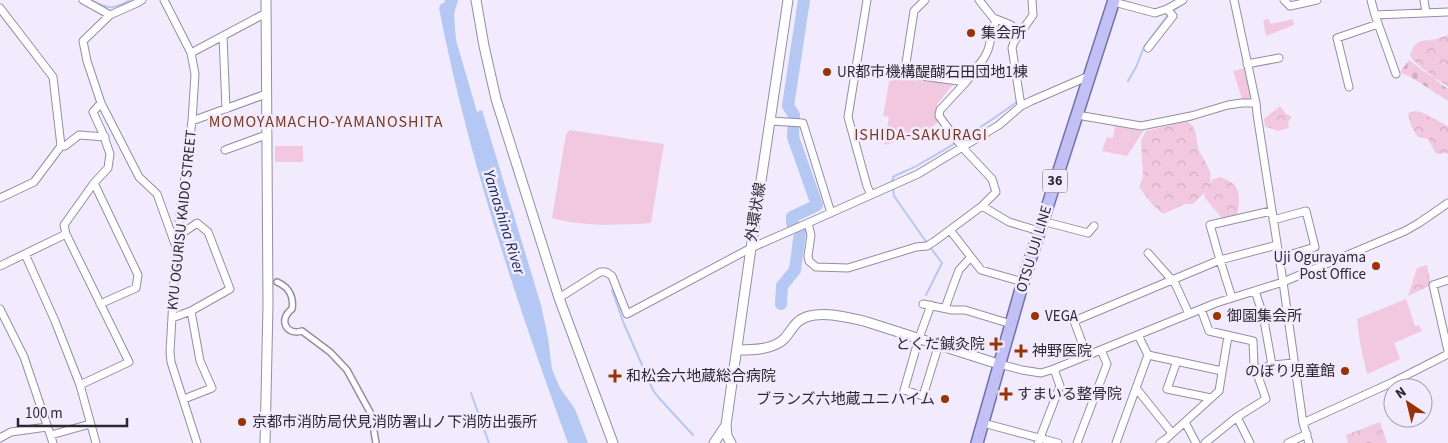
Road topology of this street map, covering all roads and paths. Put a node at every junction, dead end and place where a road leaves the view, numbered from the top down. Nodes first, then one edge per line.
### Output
1 (83, 0) edge
2 (164, 0) edge
3 (266, 0) edge
4 (476, 0) edge
5 (788, 0) edge
6 (867, 0) edge
7 (925, 0) edge
8 (979, 0) edge
9 (1032, 0) edge
10 (1183, 0) edge
11 (1234, 0) edge
12 (1284, 0) edge
13 (1317, 0) edge
14 (1371, 0) edge
15 (1424, 0) edge
16 (136, 1) edge
17 (1114, 1) edge
18 (0, 8) edge
19 (1169, 12) junction
20 (1448, 12) edge
21 (266, 13) junction
22 (1426, 13) junction
23 (110, 15) junction
24 (1375, 15) junction
25 (996, 19) junction
26 (1378, 24) junction
27 (223, 36) junction
28 (1014, 42) junction
29 (1148, 48) dead end
30 (191, 53) junction
31 (1279, 58) dead end
32 (906, 63) dead end
33 (1247, 64) junction
34 (856, 67) junction
35 (1396, 74) dead end
36 (1090, 76) junction
37 (966, 82) junction
38 (1349, 87) dead end
39 (266, 94) junction
40 (101, 103) junction
41 (1256, 103) junction
42 (1021, 106) junction
43 (226, 109) junction
44 (1077, 115) junction
45 (192, 121) junction
46 (771, 121) junction
47 (266, 134) junction
48 (104, 137) junction
49 (61, 146) junction
50 (962, 147) junction
51 (225, 150) dead end
52 (94, 184) junction
53 (871, 195) junction
54 (0, 198) edge
55 (1448, 203) edge
56 (982, 206) junction
57 (1271, 211) junction
58 (831, 213) junction
59 (1273, 220) junction
60 (805, 225) junction
61 (1041, 226) junction
62 (1094, 226) dead end
63 (950, 230) junction
64 (66, 234) junction
65 (177, 237) junction
66 (1277, 245) junction
67 (176, 246) junction
68 (751, 248) junction
69 (1148, 253) dead end
70 (24, 254) junction
71 (971, 257) junction
72 (1279, 258) junction
73 (1220, 260) junction
74 (0, 266) edge
75 (1172, 280) junction
76 (1448, 280) edge
77 (277, 282) dead end
78 (1023, 282) junction
79 (1283, 282) junction
80 (1255, 291) junction
81 (559, 298) junction
82 (1232, 298) junction
83 (100, 304) junction
84 (923, 304) dead end
85 (931, 306) junction
86 (945, 308) junction
87 (0, 309) edge
88 (1201, 309) junction
89 (190, 311) junction
90 (1188, 314) junction
91 (172, 318) junction
92 (1010, 324) junction
93 (1138, 335) junction
94 (1228, 336) junction
95 (1447, 336) edge
96 (919, 338) junction
97 (939, 344) junction
98 (737, 350) junction
99 (1100, 350) junction
100 (1448, 350) edge
101 (1448, 354) edge
102 (1087, 356) junction
103 (1148, 356) junction
104 (1176, 361) junction
105 (1294, 363) junction
106 (999, 364) junction
107 (1272, 365) junction
108 (1054, 369) junction
109 (1256, 369) junction
110 (1222, 371) junction
111 (80, 385) junction
112 (1136, 388) junction
113 (1211, 398) junction
114 (184, 399) junction
115 (1236, 417) junction
116 (1185, 422) junction
117 (983, 423) junction
118 (1303, 423) junction
119 (90, 424) junction
120 (726, 425) junction
121 (46, 427) junction
122 (1172, 433) junction
123 (1306, 434) junction
124 (51, 435) junction
125 (0, 438) edge
126 (1039, 441) edge
127 (53, 443) edge
128 (96, 443) edge
129 (197, 443) edge
130 (265, 443) edge
131 (376, 443) edge
132 (613, 443) edge
133 (714, 443) edge
134 (731, 443) edge
135 (977, 443) edge
136 (1058, 443) edge
137 (1077, 443) edge
138 (1116, 443) edge
139 (1160, 443) edge
140 (1196, 443) edge
141 (1205, 443) edge
142 (1250, 443) edge
143 (1288, 443) edge
144 (1309, 443) edge

1 - 23 street
2 - 30 street, KYU OGURISU KAIDO STREET
3 - 21 street
4 - 81 street
5 - 46 street, 外環状線
6 - 34 street
7 - 32 street
8 - 25 street
9 - 28 street
10 - 19 street
11 - 33 street
12 - 13 street
14 - 24 street
15 - 22 street
16 - 23 street
17 - 19 street
17 - 36 main road, OTSU UJI LINE / 36
18 - 49 street
19 - 29 street
20 - 22 street
21 - 27 street
21 - 39 street
22 - 24 street
23 - 40 street
24 - 26 street
25 - 28 street
25 - 37 street
26 - 35 street
26 - 38 street
27 - 30 street
27 - 43 street
28 - 42 street
30 - 45 street, KYU OGURISU KAIDO STREET
31 - 33 street
33 - 41 street
34 - 37 street
34 - 53 street
36 - 42 street
36 - 44 main road, OTSU UJI LINE / 36
37 - 50 street
39 - 43 street
39 - 47 street
40 - 48 street
40 - 67 street
41 - 44 street
41 - 57 street
42 - 50 street
43 - 45 street
44 - 61 main road, OTSU UJI LINE / 36
45 - 65 street, KYU OGURISU KAIDO STREET
46 - 58 street
46 - 68 street, 外環状線
47 - 51 street
47 - 130 street
48 - 49 street
48 - 52 street
49 - 54 street
50 - 53 street
50 - 56 street
52 - 64 street
52 - 83 street
53 - 58 street
55 - 79 street
56 - 61 street
56 - 63 street
57 - 59 street
57 - 73 street
58 - 60 street
59 - 66 street
59 - 72 street
60 - 63 street
60 - 68 street
61 - 62 street
61 - 78 main road, OTSU UJI LINE / 36
63 - 71 street
64 - 70 street
64 - 83 street
65 - 67 street, KYU OGURISU KAIDO STREET
65 - 89 street
66 - 72 street
66 - 73 street
67 - 91 street, KYU OGURISU KAIDO STREET
68 - 81 street
68 - 98 street, 外環状線
69 - 75 street
70 - 74 street
70 - 111 street
71 - 78 street
71 - 86 street
72 - 79 street
73 - 75 street
73 - 82 street
75 - 90 street
75 - 102 street
76 - 95 street
77 - 131 street
78 - 92 main road, OTSU UJI LINE / 36
79 - 80 street
79 - 105 street
80 - 82 street
80 - 107 street
81 - 132 street
82 - 88 street
83 - 111 street
84 - 85 street
85 - 86 street
85 - 96 street
86 - 92 street
87 - 121 street
88 - 90 street
88 - 94 street
89 - 91 street
89 - 114 street
90 - 93 street
91 - 114 street, KYU OGURISU KAIDO STREET
92 - 106 main road, OTSU UJI LINE / 36
93 - 99 street
93 - 103 street
94 - 109 street
94 - 110 street
95 - 100 street
96 - 97 street
96 - 97 street
96 - 98 street
97 - 106 street
98 - 120 street, 外環状線
99 - 102 street
99 - 137 street
101 - 118 street
102 - 108 street
103 - 104 street
103 - 112 street
104 - 110 street
104 - 113 street
105 - 107 street
105 - 118 street
106 - 108 street
106 - 117 main road, OTSU UJI LINE / 36
107 - 109 street
108 - 126 street
109 - 115 street
110 - 113 street
111 - 119 street
112 - 122 street
112 - 138 street
113 - 116 street
114 - 129 street, KYU OGURISU KAIDO STREET
115 - 141 street
115 - 142 street
116 - 122 street
116 - 140 street
117 - 126 street
117 - 135 main road, OTSU UJI LINE / 36
118 - 123 street
119 - 124 street
119 - 128 street
120 - 133 street, 外環状線
120 - 134 street, 外環状線
121 - 124 street
121 - 125 street
122 - 139 street
123 - 143 street
123 - 144 street
124 - 127 street
126 - 136 street

